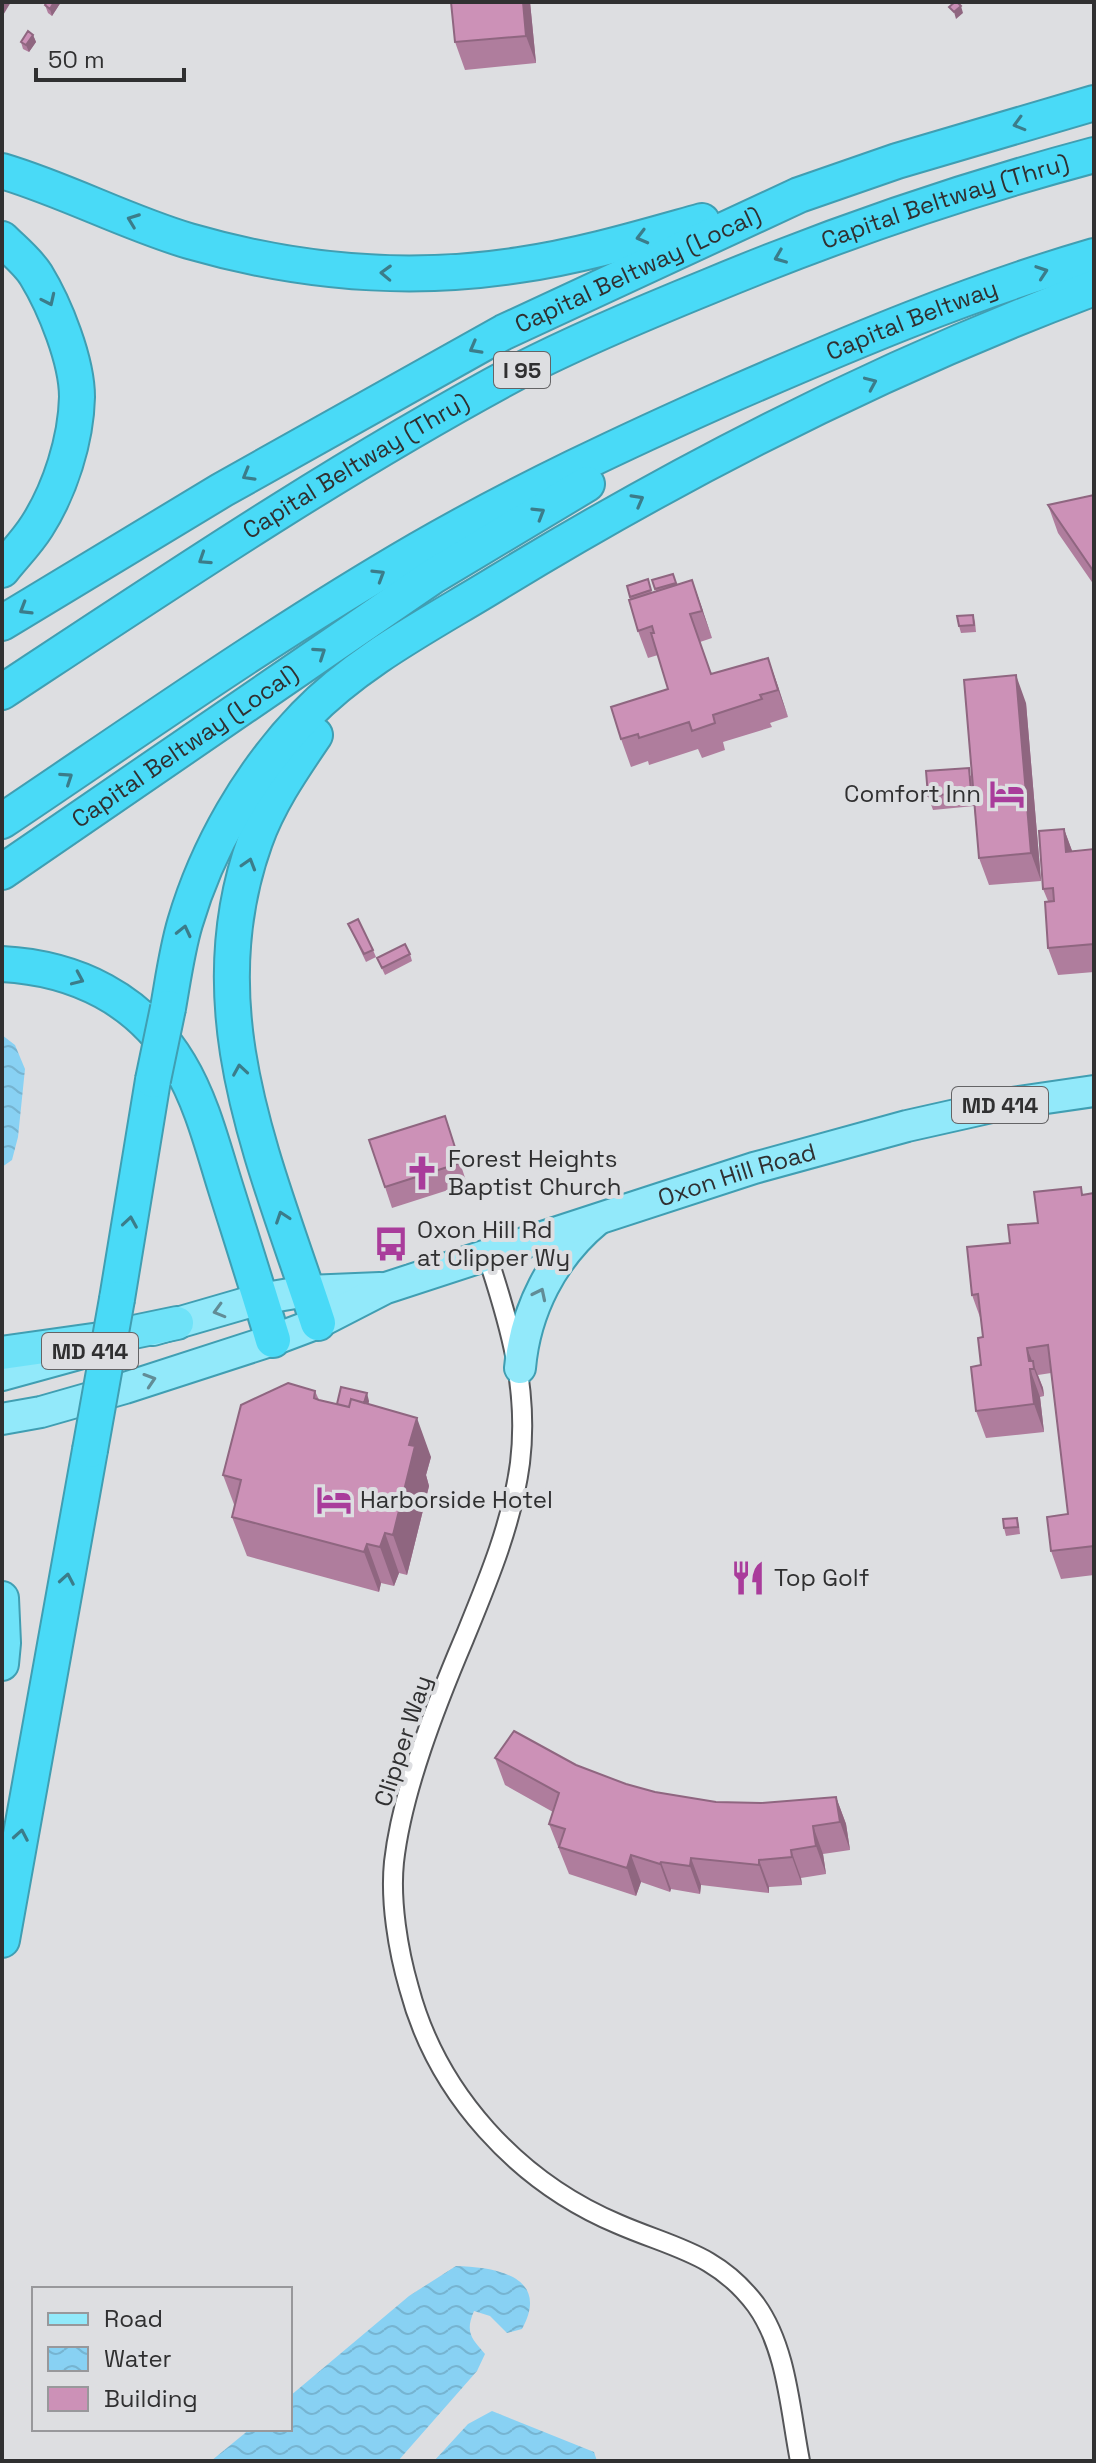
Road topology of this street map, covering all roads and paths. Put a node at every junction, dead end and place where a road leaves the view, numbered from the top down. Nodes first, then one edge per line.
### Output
1 (1094, 103) edge
2 (1094, 155) edge
3 (2, 171) edge
4 (799, 195) junction
5 (2, 239) edge
6 (1094, 256) edge
7 (1094, 288) edge
8 (734, 394) junction
9 (2, 570) edge
10 (447, 613) junction
11 (2, 623) edge
12 (2, 692) edge
13 (2, 821) edge
14 (2, 872) edge
15 (2, 964) edge
16 (1094, 1091) edge
17 (601, 1216) junction
18 (487, 1255) junction
19 (386, 1288) junction
20 (307, 1291) junction
21 (260, 1299) junction
22 (177, 1323) junction
23 (318, 1323) junction
24 (273, 1340) junction
25 (2, 1353) edge
26 (520, 1368) junction
27 (2, 1375) edge
28 (2, 1419) edge
29 (2, 1598) edge
30 (2, 1664) edge
31 (2, 1940) edge
32 (800, 2461) edge

1 -> 4 highway, Capital Beltway (Local) / I 95
2 -> 12 highway, Capital Beltway (Thru) / I 95
4 -> 3 highway
4 -> 11 highway, Capital Beltway (Local) / I 95
5 -> 9 highway
8 -> 6 highway, Capital Beltway
10 -> 7 highway
13 -> 8 highway
14 -> 8 highway, Capital Beltway (Local)
20 -> 10 highway
31 -> 10 highway, bridge
15 -> 21 highway
16 - 17 main road, Oxon Hill Road / MD 414
17 - 18 main road, Oxon Hill Road / MD 414
26 -> 17 main road
18 - 19 main road, Oxon Hill Road / MD 414
18 - 26 street, Clipper Way
19 - 20 main road, Oxon Hill Road / MD 414
19 - 23 main road, Oxon Hill Road / MD 414
20 - 21 main road, Oxon Hill Road / MD 414
20 - 23 highway
21 -> 22 main road, Oxon Hill Road / MD 414
21 - 24 highway
22 - 25 highway
22 - 27 main road, Oxon Hill Road / MD 414
23 - 24 main road, Oxon Hill Road / MD 414
28 -> 24 main road, Oxon Hill Road / MD 414
26 - 32 street, Clipper Way
29 - 30 highway

